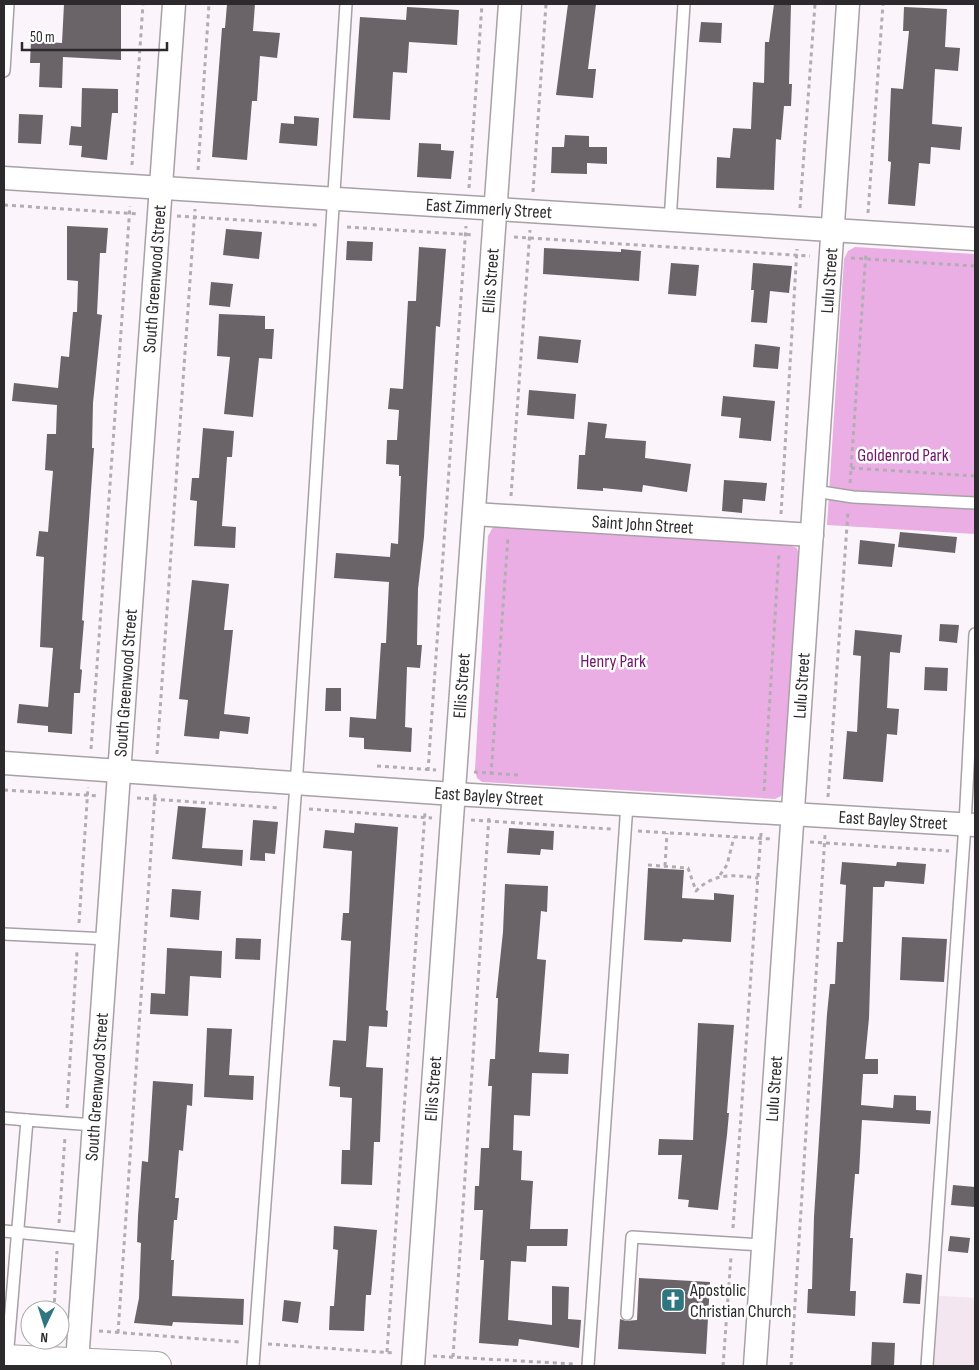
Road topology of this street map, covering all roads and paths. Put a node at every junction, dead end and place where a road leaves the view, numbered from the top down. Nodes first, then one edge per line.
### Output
1 (8, 4) edge
2 (143, 4) edge
3 (174, 4) edge
4 (210, 4) edge
5 (346, 4) edge
6 (482, 4) edge
7 (510, 4) edge
8 (546, 4) edge
9 (684, 4) edge
10 (815, 4) edge
11 (848, 4) edge
12 (883, 4) edge
13 (4, 71) edge
14 (4, 178) edge
15 (131, 187) junction
16 (162, 189) junction
17 (196, 191) junction
18 (334, 200) junction
19 (468, 208) junction
20 (495, 210) junction
21 (531, 213) junction
22 (670, 221) junction
23 (798, 229) junction
24 (832, 231) junction
25 (867, 233) junction
26 (975, 240) edge
27 (851, 468) junction
28 (975, 476) edge
29 (815, 491) junction
30 (849, 496) junction
31 (975, 503) edge
32 (474, 514) junction
33 (510, 516) junction
34 (780, 533) junction
35 (812, 535) junction
36 (975, 634) edge
37 (82, 747) dead end
38 (167, 752) dead end
39 (90, 758) junction
40 (121, 760) junction
41 (4, 763) edge
42 (157, 763) junction
43 (372, 766) dead end
44 (428, 769) junction
45 (455, 771) junction
46 (492, 773) junction
47 (521, 775) dead end
48 (296, 783) junction
49 (4, 790) edge
50 (755, 790) dead end
51 (426, 792) junction
52 (454, 794) junction
53 (88, 795) junction
54 (837, 795) dead end
55 (490, 796) junction
56 (118, 797) junction
57 (154, 799) junction
58 (764, 801) junction
59 (792, 803) junction
60 (627, 804) junction
61 (827, 805) junction
62 (294, 808) junction
63 (424, 817) junction
64 (452, 819) junction
65 (488, 821) junction
66 (970, 824) edge
67 (625, 830) junction
68 (667, 833) junction
69 (734, 837) junction
70 (761, 839) junction
71 (789, 841) junction
72 (825, 843) junction
73 (963, 852) junction
74 (648, 865) dead end
75 (665, 866) junction
76 (719, 875) junction
77 (758, 878) junction
78 (4, 934) edge
79 (78, 938) junction
80 (108, 939) junction
81 (4, 1118) edge
82 (27, 1120) junction
83 (66, 1123) junction
84 (94, 1125) junction
85 (4, 1231) edge
86 (18, 1232) junction
87 (58, 1236) junction
88 (86, 1239) junction
89 (732, 1243) junction
90 (762, 1245) junction
91 (9, 1282) edge
92 (55, 1300) edge
93 (627, 1314) dead end
94 (79, 1327) junction
95 (118, 1333) junction
96 (255, 1343) junction
97 (387, 1352) junction
98 (453, 1357) junction
99 (5, 1359) edge
100 (413, 1360) edge
101 (77, 1362) junction
102 (35, 1363) edge
103 (156, 1366) edge
104 (254, 1366) edge
105 (588, 1366) edge
106 (723, 1366) edge
107 (755, 1366) edge
108 (791, 1366) edge
109 (927, 1366) edge

1 - 13 lane
2 - 15 path
3 - 16 street, South Greenwood Street
4 - 17 path
5 - 18 lane
6 - 19 path
7 - 20 street, Ellis Street
8 - 21 path
9 - 22 lane
10 - 23 path
11 - 24 street, Lulu Street
12 - 25 path
14 - 15 street, East Zimmerly Street
15 - 16 street, East Zimmerly Street
15 - 39 path
16 - 17 street, East Zimmerly Street
16 - 40 street, South Greenwood Street
17 - 18 street, East Zimmerly Street
17 - 42 path
18 - 19 street, East Zimmerly Street
18 - 48 lane
19 - 20 street, East Zimmerly Street
19 - 44 path
20 - 21 street, East Zimmerly Street
20 - 32 street, Ellis Street
21 - 22 street, East Zimmerly Street
21 - 33 path
22 - 23 street, East Zimmerly Street
23 - 24 street, East Zimmerly Street
23 - 34 path
24 - 25 street, East Zimmerly Street
24 - 29 street, Lulu Street
25 - 26 street, East Zimmerly Street
25 - 27 path
27 - 28 path
27 - 30 path
29 - 30 lane
29 - 35 street, Lulu Street
30 - 31 lane
30 - 61 path
32 - 33 street, Saint John Street
32 - 45 street, Ellis Street
33 - 34 street, Saint John Street
33 - 46 path
34 - 35 street, Saint John Street
34 - 58 path
35 - 59 street, Lulu Street
36 - 66 lane
37 - 39 path
38 - 42 path
39 - 40 street, East Bayley Street
39 - 40 path
39 - 41 street, East Bayley Street
39 - 53 path
40 - 42 street, East Bayley Street
40 - 42 path
40 - 56 street, South Greenwood Street
42 - 48 street, East Bayley Street
42 - 57 path
43 - 44 path
44 - 45 path
44 - 51 path
45 - 46 path
45 - 52 street, Ellis Street
46 - 47 path
46 - 55 path
48 - 51 street, East Bayley Street
48 - 62 lane
49 - 53 path
50 - 58 path
51 - 52 street, East Bayley Street
51 - 63 path
52 - 55 street, East Bayley Street
52 - 64 street, Ellis Street
53 - 56 path
53 - 79 path
54 - 61 path
55 - 60 street, East Bayley Street
55 - 65 path
56 - 57 path
56 - 80 street, South Greenwood Street
57 - 62 path
57 - 95 path
58 - 59 street, East Bayley Street
58 - 59 path
58 - 60 street, East Bayley Street
58 - 70 path
59 - 61 street, East Bayley Street
59 - 61 path
59 - 71 street, Lulu Street
60 - 67 lane
61 - 66 street, East Bayley Street
61 - 72 path
62 - 63 path
62 - 96 lane
63 - 64 path
63 - 97 path
64 - 65 path
64 - 100 street, Ellis Street
65 - 67 path
65 - 98 path
66 - 73 lane
67 - 68 path
67 - 105 lane
68 - 69 path
68 - 75 path
69 - 70 path
69 - 76 path
70 - 71 path
70 - 77 path
71 - 72 path
71 - 90 street, Lulu Street
72 - 73 path
72 - 108 path
73 - 109 lane
74 - 75 path
75 - 76 path
76 - 77 path
77 - 89 path
78 - 79 lane
79 - 80 lane
79 - 83 path
80 - 84 street, South Greenwood Street
81 - 82 lane
82 - 83 lane
82 - 86 lane
83 - 84 lane
83 - 87 path
84 - 88 street, South Greenwood Street
85 - 86 lane
86 - 87 lane
86 - 91 lane
87 - 88 lane
87 - 92 path
88 - 94 street, South Greenwood Street
89 - 90 lane
89 - 93 lane
89 - 106 path
90 - 107 street, Lulu Street
91 - 99 lane
94 - 95 path
94 - 101 street, South Greenwood Street
95 - 96 path
96 - 97 path
96 - 104 lane
97 - 100 path
98 - 100 path
98 - 105 path
99 - 102 street
101 - 102 street
101 - 103 street

